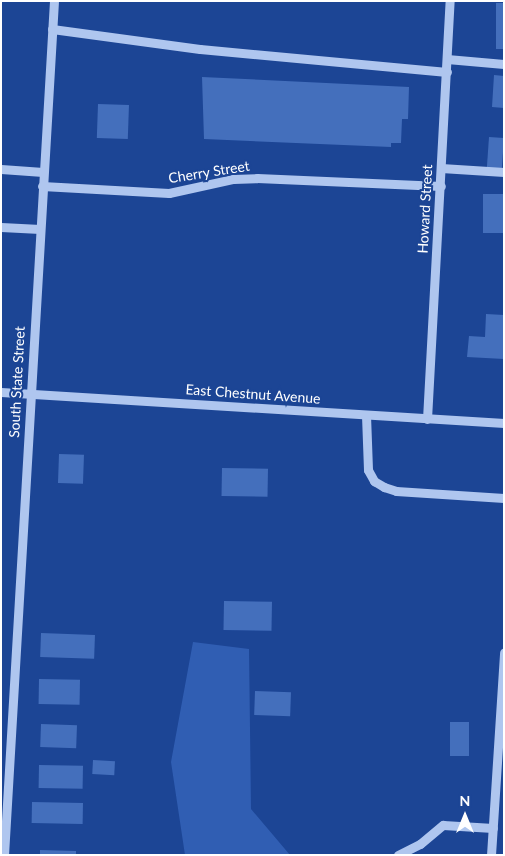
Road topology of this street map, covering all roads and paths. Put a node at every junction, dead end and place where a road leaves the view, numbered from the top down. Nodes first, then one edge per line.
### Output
1 (54, 1) edge
2 (450, 1) edge
3 (52, 29) junction
4 (447, 60) junction
5 (504, 64) edge
6 (447, 72) junction
7 (441, 168) junction
8 (1, 169) edge
9 (43, 172) junction
10 (504, 172) edge
11 (42, 186) junction
12 (441, 186) junction
13 (1, 227) edge
14 (40, 229) junction
15 (1, 392) edge
16 (30, 394) junction
17 (366, 415) junction
18 (427, 419) junction
19 (504, 423) edge
20 (504, 498) edge
21 (504, 652) edge
22 (4, 797) edge
23 (493, 828) junction
24 (4, 855) edge
25 (398, 855) edge
26 (491, 855) edge

1 - 3 street, South State Street
2 - 4 street, Howard Street
3 - 6 street
3 - 9 street, South State Street
4 - 5 street
4 - 6 street, Howard Street
6 - 7 street, Howard Street
7 - 10 street
7 - 12 street, Howard Street
8 - 9 street
9 - 11 street, South State Street
11 - 12 street, Cherry Street
11 - 14 street, South State Street
12 - 18 street, Howard Street
13 - 14 street
14 - 16 street, South State Street
15 - 16 street, East Chestnut Avenue
16 - 17 street, East Chestnut Avenue
16 - 22 street, South State Street
17 - 18 street, East Chestnut Avenue
17 - 20 street
18 - 19 street, East Chestnut Avenue
21 - 23 street
22 - 24 street, South State Street
23 - 25 street
23 - 26 street

